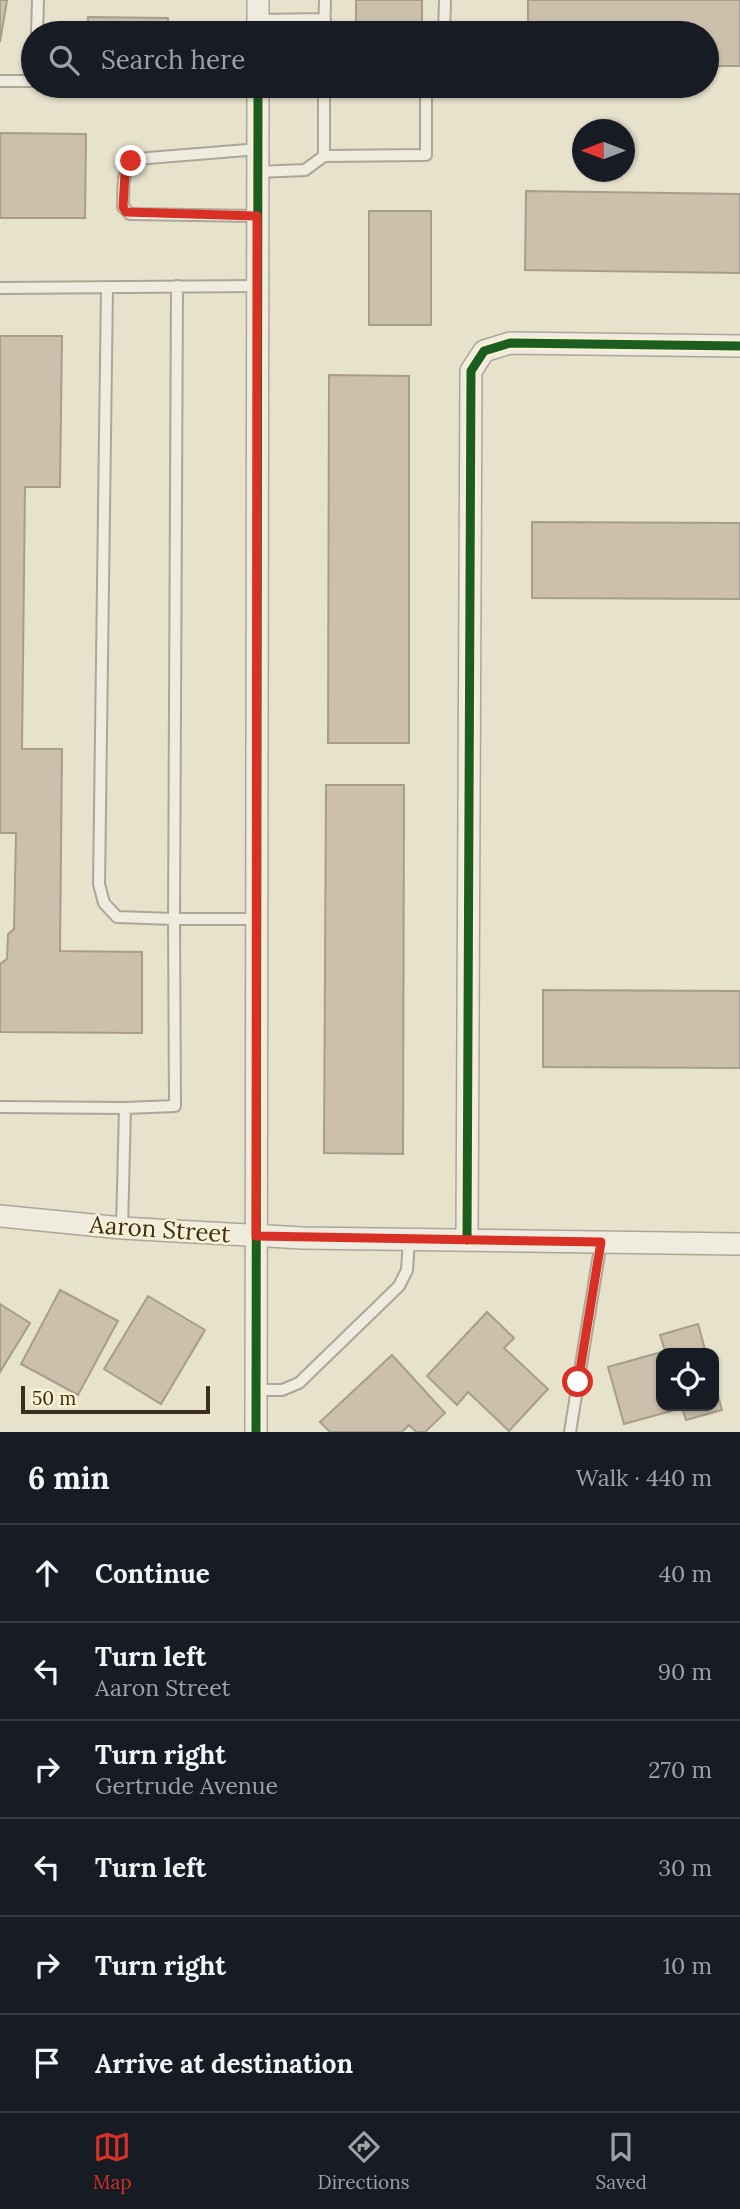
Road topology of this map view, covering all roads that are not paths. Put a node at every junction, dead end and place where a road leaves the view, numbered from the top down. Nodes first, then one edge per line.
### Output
1 (38, 0) edge
2 (325, 0) edge
3 (445, 0) edge
4 (258, 18) edge
5 (324, 19) joint
6 (37, 21) edge
7 (444, 21) edge
8 (0, 81) edge
9 (21, 81) edge
10 (258, 98) edge
11 (324, 98) edge
12 (426, 98) edge
13 (258, 149) junction
14 (324, 156) junction
15 (257, 172) junction
16 (257, 216) junction
17 (177, 286) junction
18 (257, 286) junction
19 (107, 287) junction
20 (0, 288) edge
21 (740, 346) edge
22 (174, 919) junction
23 (256, 919) junction
24 (0, 1107) edge
25 (125, 1108) junction
26 (0, 1216) edge
27 (122, 1228) junction
28 (256, 1236) junction
29 (410, 1239) junction
30 (467, 1240) junction
31 (601, 1242) junction
32 (740, 1244) edge
33 (256, 1390) junction
34 (256, 1432) edge
35 (570, 1432) edge

1 - 6 lane
2 - 5 lane
3 - 7 lane
4 - 5 lane
8 - 9 lane
10 - 13 street
11 - 14 lane
12 - 14 lane
13 - 15 street
13 - 16 lane
14 - 15 lane
15 - 16 street
16 - 18 street
17 - 18 lane
17 - 19 lane
17 - 22 lane
18 - 23 street
19 - 20 lane
19 - 22 lane
21 - 30 street
22 - 23 lane
22 - 25 lane
23 - 28 street
24 - 25 lane
25 - 27 lane
26 - 27 street, Aaron Street
27 - 28 street, Aaron Street
28 - 29 street, Aaron Street
28 - 33 street
29 - 30 street, Aaron Street
29 - 33 lane
30 - 31 street, Aaron Street
31 - 32 street, Aaron Street
31 - 35 lane
33 - 34 street

